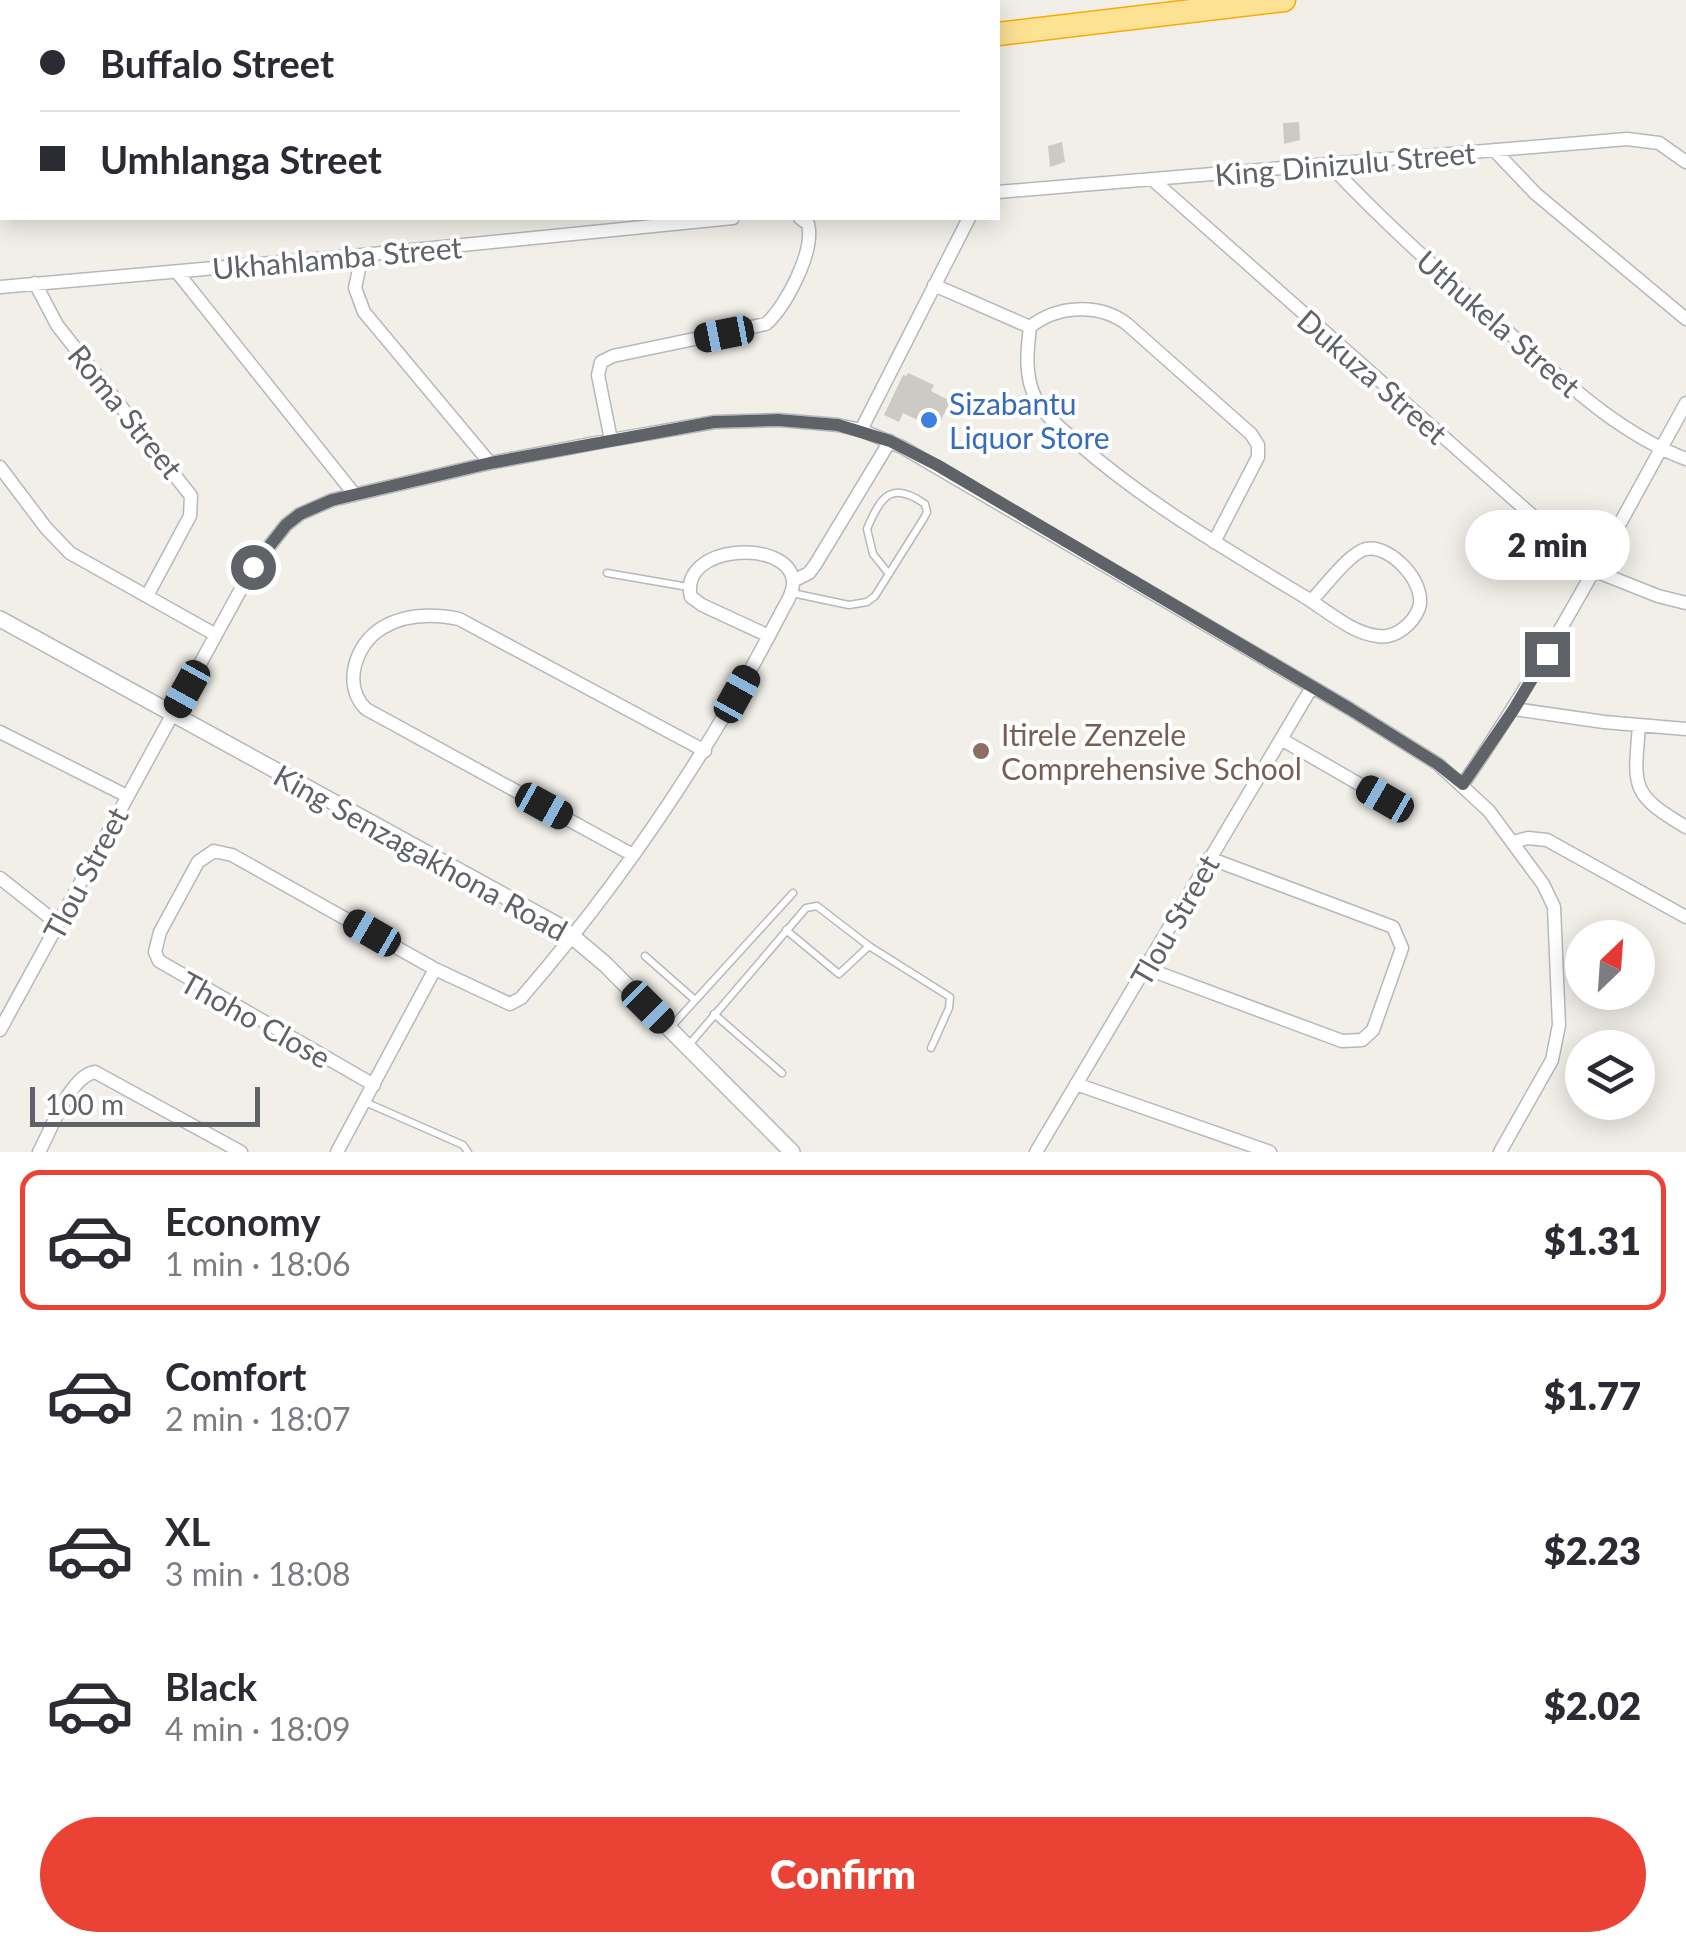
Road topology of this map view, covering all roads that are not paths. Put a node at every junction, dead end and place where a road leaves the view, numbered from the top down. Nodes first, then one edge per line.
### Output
1 (1284, 0) edge
2 (1000, 34) edge
3 (1494, 150) junction
4 (1686, 162) edge
5 (1329, 164) junction
6 (1154, 180) junction
7 (1000, 192) edge
8 (713, 220) edge
9 (803, 220) edge
10 (968, 220) edge
11 (362, 255) junction
12 (177, 272) junction
13 (35, 283) junction
14 (934, 284) junction
15 (0, 287) edge
16 (1686, 319) edge
17 (1030, 327) junction
18 (1686, 402) edge
19 (861, 430) junction
20 (611, 440) junction
21 (890, 441) junction
22 (1661, 448) junction
23 (1686, 459) edge
24 (490, 463) junction
25 (0, 467) edge
26 (355, 495) junction
27 (1214, 542) junction
28 (1595, 571) junction
29 (607, 573) dead end
30 (890, 574) junction
31 (792, 586) junction
32 (688, 587) junction
33 (147, 596) junction
34 (1311, 601) junction
35 (1686, 604) edge
36 (0, 618) edge
37 (216, 635) junction
38 (769, 636) junction
39 (1312, 687) junction
40 (1514, 709) junction
41 (172, 716) junction
42 (1640, 726) junction
43 (1686, 728) edge
44 (0, 732) edge
45 (1281, 739) junction
46 (705, 750) junction
47 (1463, 784) junction
48 (127, 796) junction
49 (1385, 799) dead end
50 (1686, 826) edge
51 (1513, 842) junction
52 (632, 855) junction
53 (1210, 858) junction
54 (0, 878) edge
55 (793, 893) dead end
56 (1686, 917) edge
57 (58, 924) junction
58 (786, 930) junction
59 (574, 936) junction
60 (868, 946) junction
61 (644, 956) dead end
62 (434, 968) junction
63 (1145, 968) junction
64 (695, 1000) junction
65 (714, 1014) junction
66 (669, 1029) junction
67 (0, 1030) edge
68 (687, 1047) junction
69 (931, 1048) dead end
70 (782, 1072) dead end
71 (1076, 1084) junction
72 (374, 1085) junction
73 (364, 1102) junction
74 (39, 1152) edge
75 (242, 1152) edge
76 (337, 1152) edge
77 (468, 1152) edge
78 (792, 1152) edge
79 (1036, 1152) edge
80 (1270, 1152) edge
81 (1500, 1152) edge

1 - 2 highway
3 - 4 street, King Dinizulu Street
3 - 5 street, King Dinizulu Street
3 - 16 street
5 - 6 street, King Dinizulu Street
5 - 22 street, Uthukela Street
6 - 7 street, King Dinizulu Street
6 - 28 street, Dukuza Street
8 - 11 street, Ukhahlamba Street
9 - 20 street
10 - 14 street
11 - 12 street, Ukhahlamba Street
11 - 24 street
12 - 13 street, Ukhahlamba Street
12 - 26 street
13 - 15 street, Ukhahlamba Street
13 - 33 street, Roma Street
14 - 17 street
14 - 19 street
17 - 27 street
17 - 27 street
18 - 22 street
19 - 20 street, Tlou Street
19 - 21 street, Tlou Street
20 - 24 street, Tlou Street
21 - 31 street
21 - 39 street, Tlou Street
22 - 23 street, Uthukela Street
22 - 28 street
24 - 26 street, Tlou Street
25 - 33 street
26 - 37 street, Tlou Street
27 - 34 street
28 - 35 street
28 - 40 street
29 - 32 lane
30 - 30 lane
30 - 31 lane
31 - 32 street
31 - 38 street
32 - 38 street
33 - 37 street
34 - 34 street
36 - 41 street, King Senzagakhona Road
37 - 41 street, Tlou Street
38 - 46 street
39 - 45 street, Tlou Street
39 - 47 street, Tlou Street
40 - 42 street
40 - 47 street
41 - 48 street, Tlou Street
41 - 59 street, King Senzagakhona Road
42 - 43 street
42 - 50 street
44 - 48 street
45 - 49 street
45 - 53 street, Tlou Street
46 - 52 street
46 - 52 street
47 - 51 street, Tlou Street
48 - 57 street, Tlou Street
51 - 56 street
51 - 81 street, Tlou Street
52 - 59 street
53 - 63 street, Tlou Street
53 - 63 street
54 - 57 street
55 - 64 lane
57 - 67 street, Tlou Street
58 - 60 lane
58 - 60 lane
58 - 65 lane
59 - 62 street
59 - 66 street, King Senzagakhona Road
60 - 69 lane
61 - 64 lane
62 - 72 street
62 - 72 street, Thoho Close
63 - 71 street, Tlou Street
64 - 66 lane
65 - 68 lane
65 - 70 lane
66 - 68 street, King Senzagakhona Road
68 - 78 street, King Senzagakhona Road
71 - 79 street, Tlou Street
71 - 80 street
72 - 73 street
73 - 76 street
73 - 77 lane
74 - 75 street

